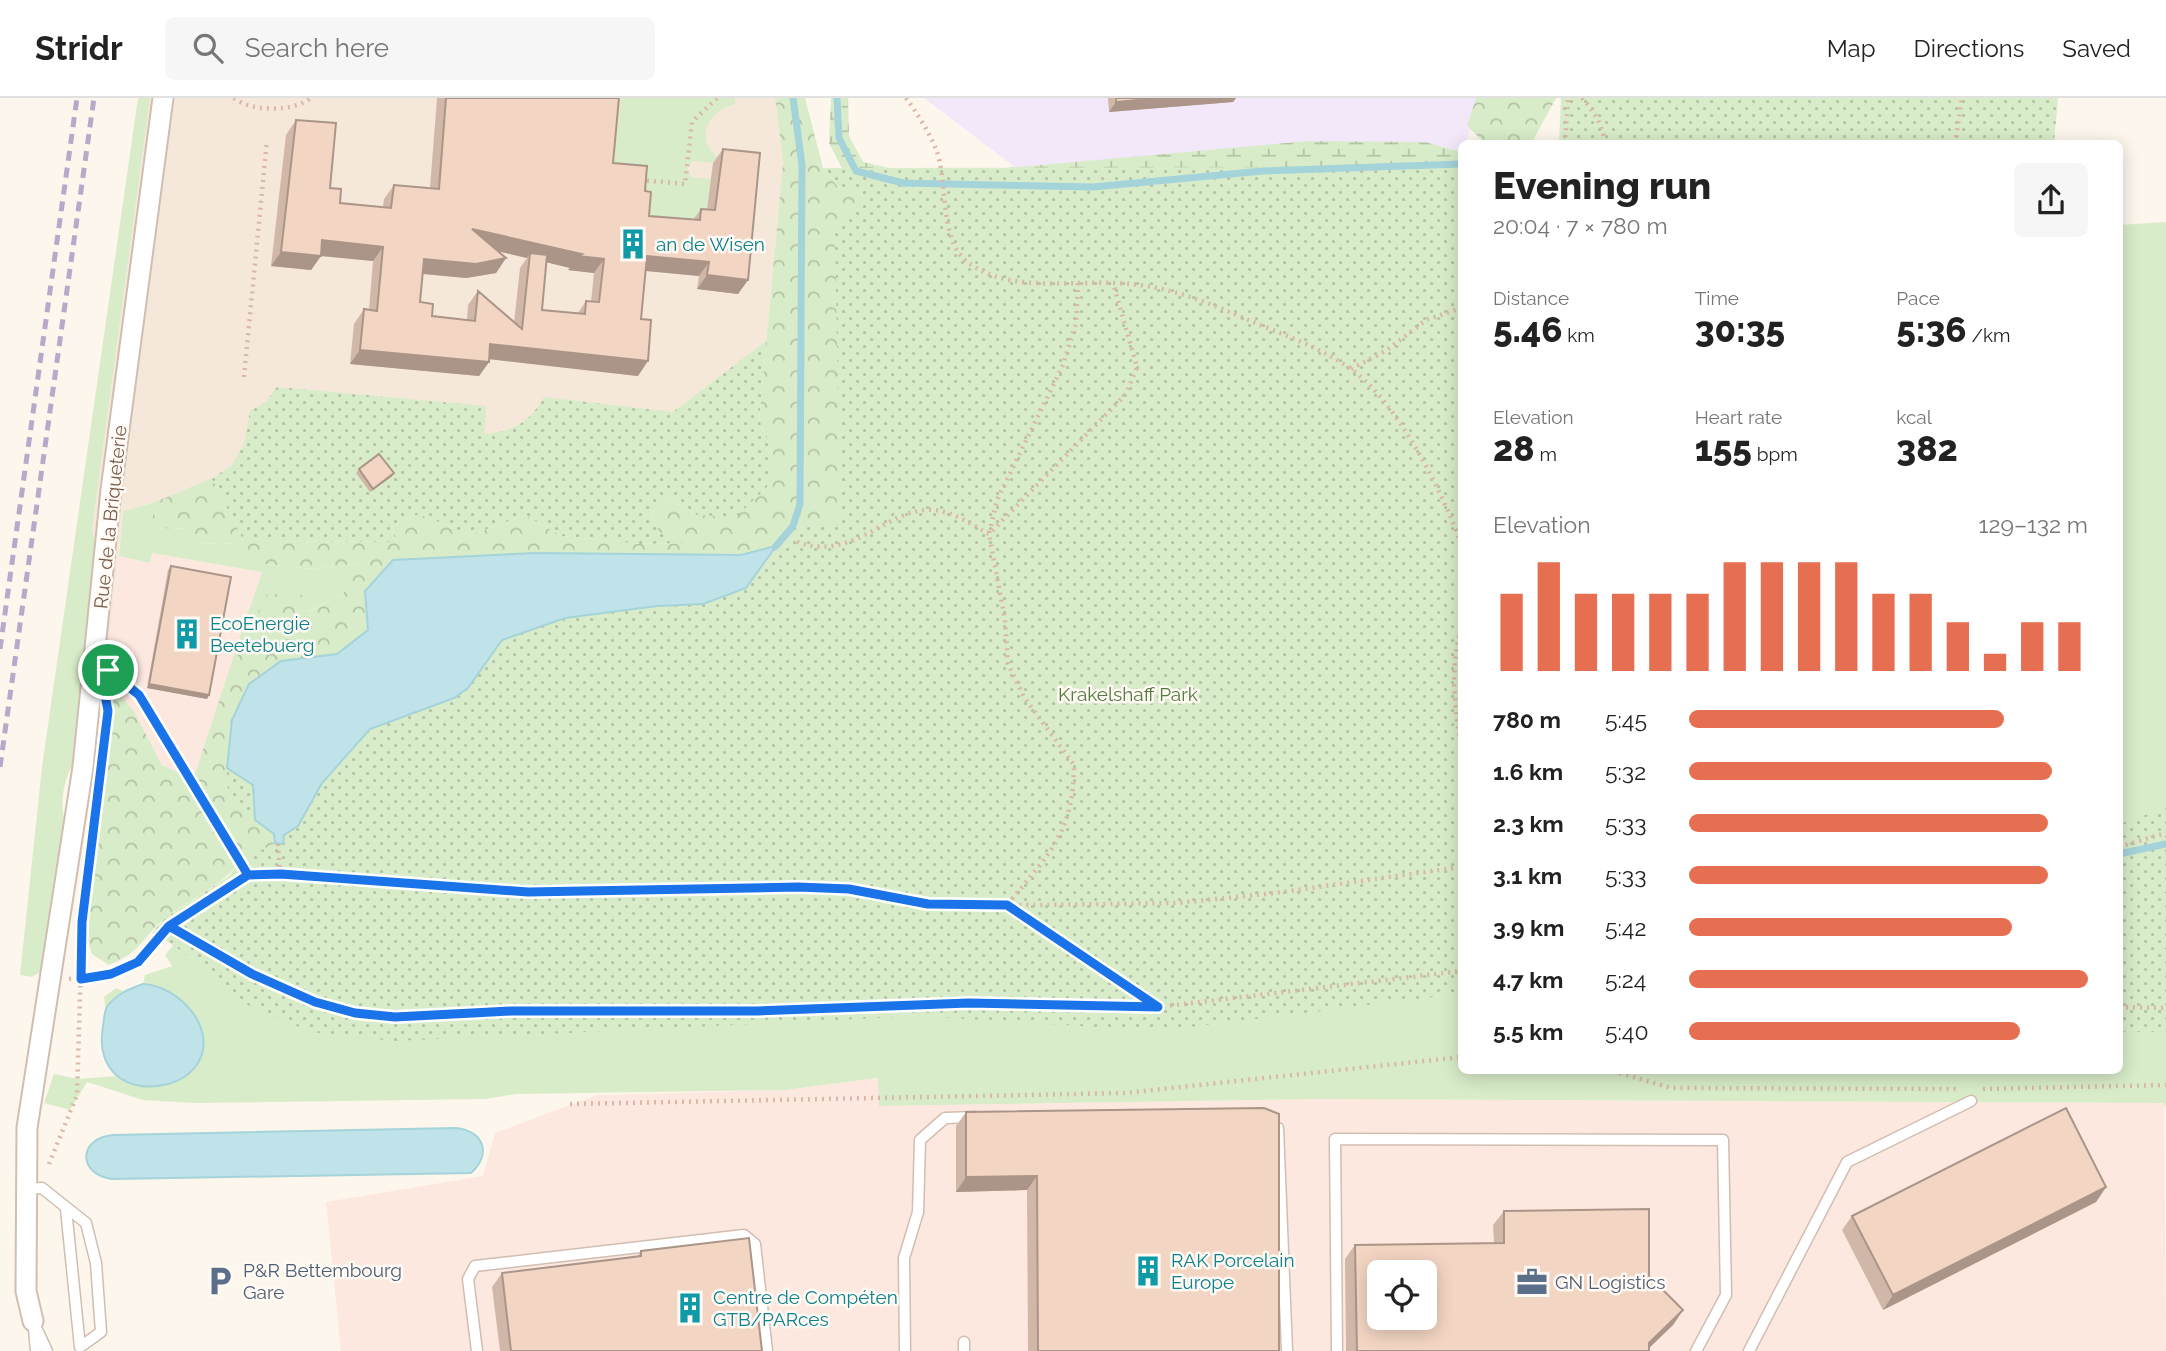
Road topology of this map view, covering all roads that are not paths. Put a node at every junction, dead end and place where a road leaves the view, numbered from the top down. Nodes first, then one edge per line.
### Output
1 (163, 98) edge
2 (1971, 1101) dead end
3 (985, 1117) edge
4 (1267, 1119) edge
5 (24, 1189) junction
6 (66, 1209) junction
7 (33, 1321) junction
8 (78, 1349) edge
9 (36, 1351) edge
10 (47, 1351) edge
11 (477, 1351) edge
12 (767, 1351) edge
13 (905, 1351) edge
14 (1287, 1351) edge
15 (1337, 1351) edge
16 (1696, 1351) edge
17 (1749, 1351) edge

1 - 5 street, Rue de la Briqueterie
2 - 17 lane
3 - 13 lane
4 - 14 lane
5 - 6 lane
5 - 7 street, Rue de la Briqueterie
6 - 8 lane
6 - 8 lane
7 - 9 lane
7 - 10 lane
11 - 12 lane
15 - 16 lane

